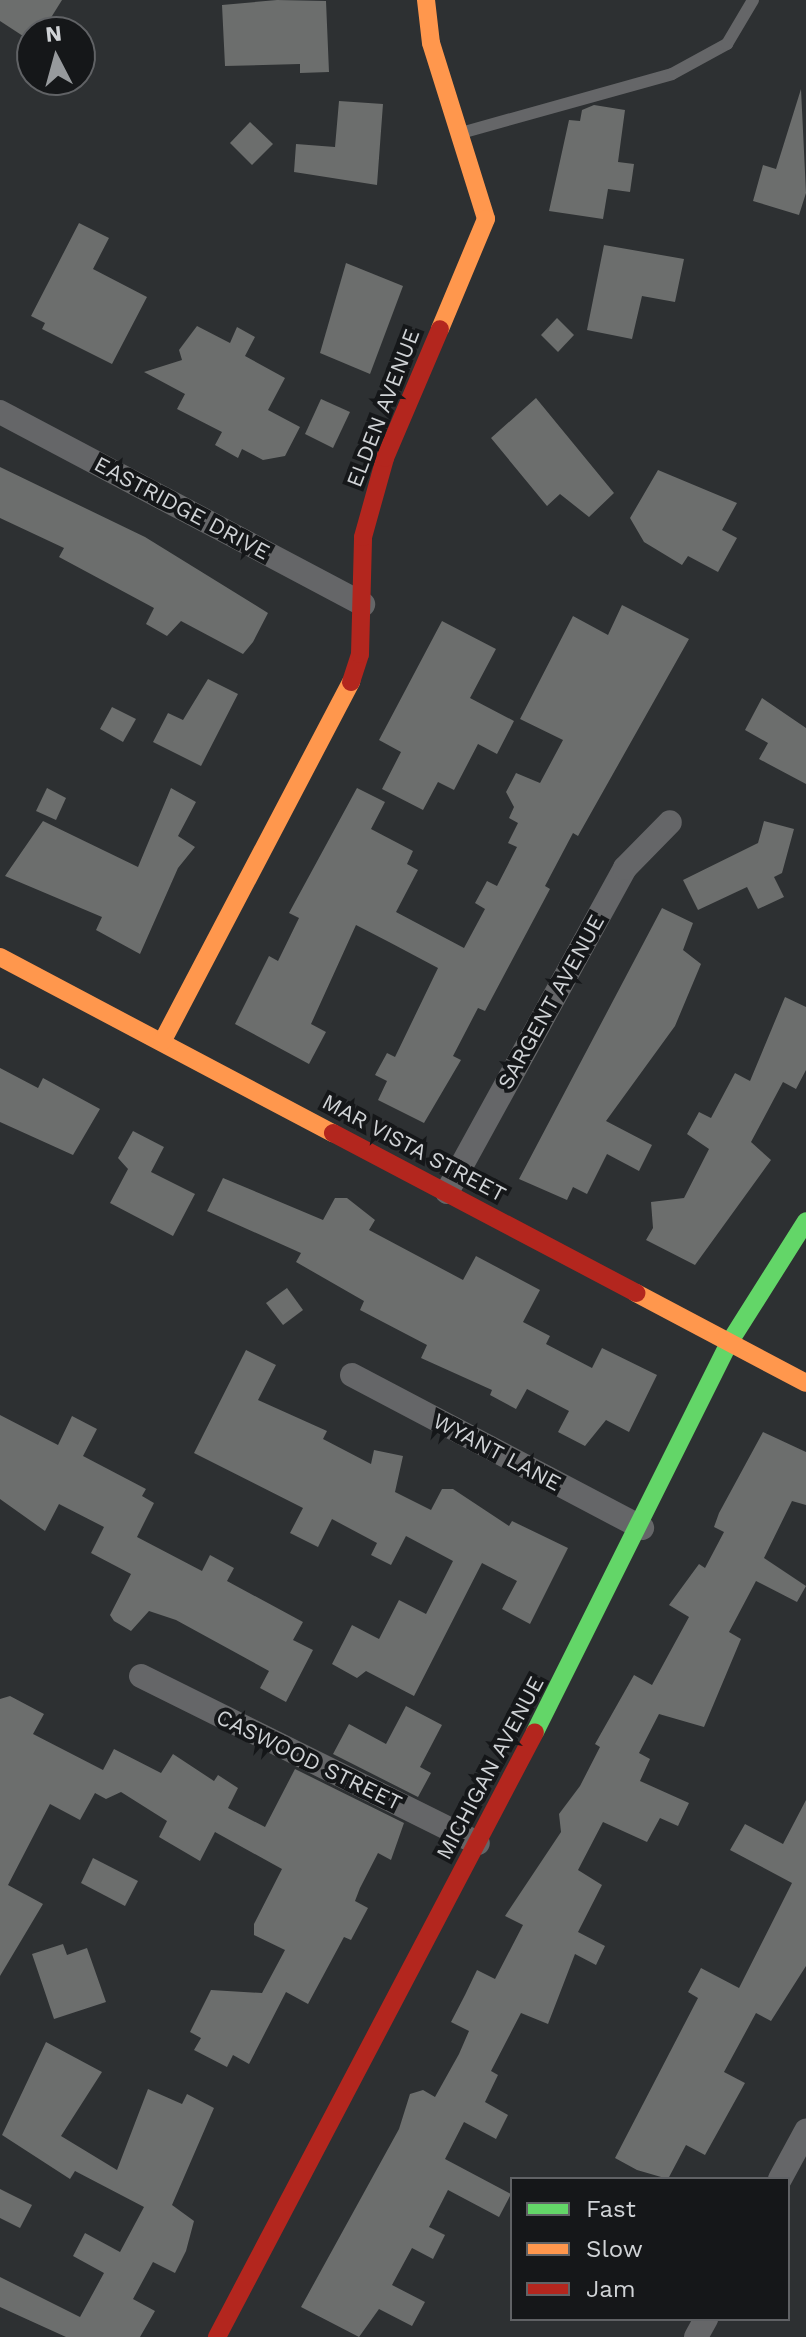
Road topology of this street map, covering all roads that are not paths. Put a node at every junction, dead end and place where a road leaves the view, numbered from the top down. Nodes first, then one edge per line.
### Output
1 (426, 0) edge
2 (753, 0) edge
3 (459, 133) junction
4 (0, 412) edge
5 (363, 604) junction
6 (670, 822) dead end
7 (0, 957) edge
8 (162, 1042) junction
9 (447, 1192) junction
10 (806, 1221) edge
11 (729, 1343) junction
12 (352, 1375) dead end
13 (806, 1383) edge
14 (642, 1528) junction
15 (141, 1676) dead end
16 (478, 1843) junction
17 (806, 2131) edge
18 (781, 2177) edge
19 (217, 2337) edge

1 - 3 street, ELDEN AVENUE
2 - 3 lane
3 - 5 street, ELDEN AVENUE
4 - 5 street, EASTRIDGE DRIVE
5 - 8 street, ELDEN AVENUE
6 - 9 street, SARGENT AVENUE
7 - 8 street, MAR VISTA STREET
8 - 9 street, MAR VISTA STREET
9 - 11 street, MAR VISTA STREET
10 - 11 street, MICHIGAN AVENUE
11 - 13 street, MAR VISTA STREET
11 - 14 street, MICHIGAN AVENUE
12 - 14 street, WYANT LANE
14 - 16 street, MICHIGAN AVENUE
15 - 16 street, CASWOOD STREET
16 - 19 street, MICHIGAN AVENUE
17 - 18 street

